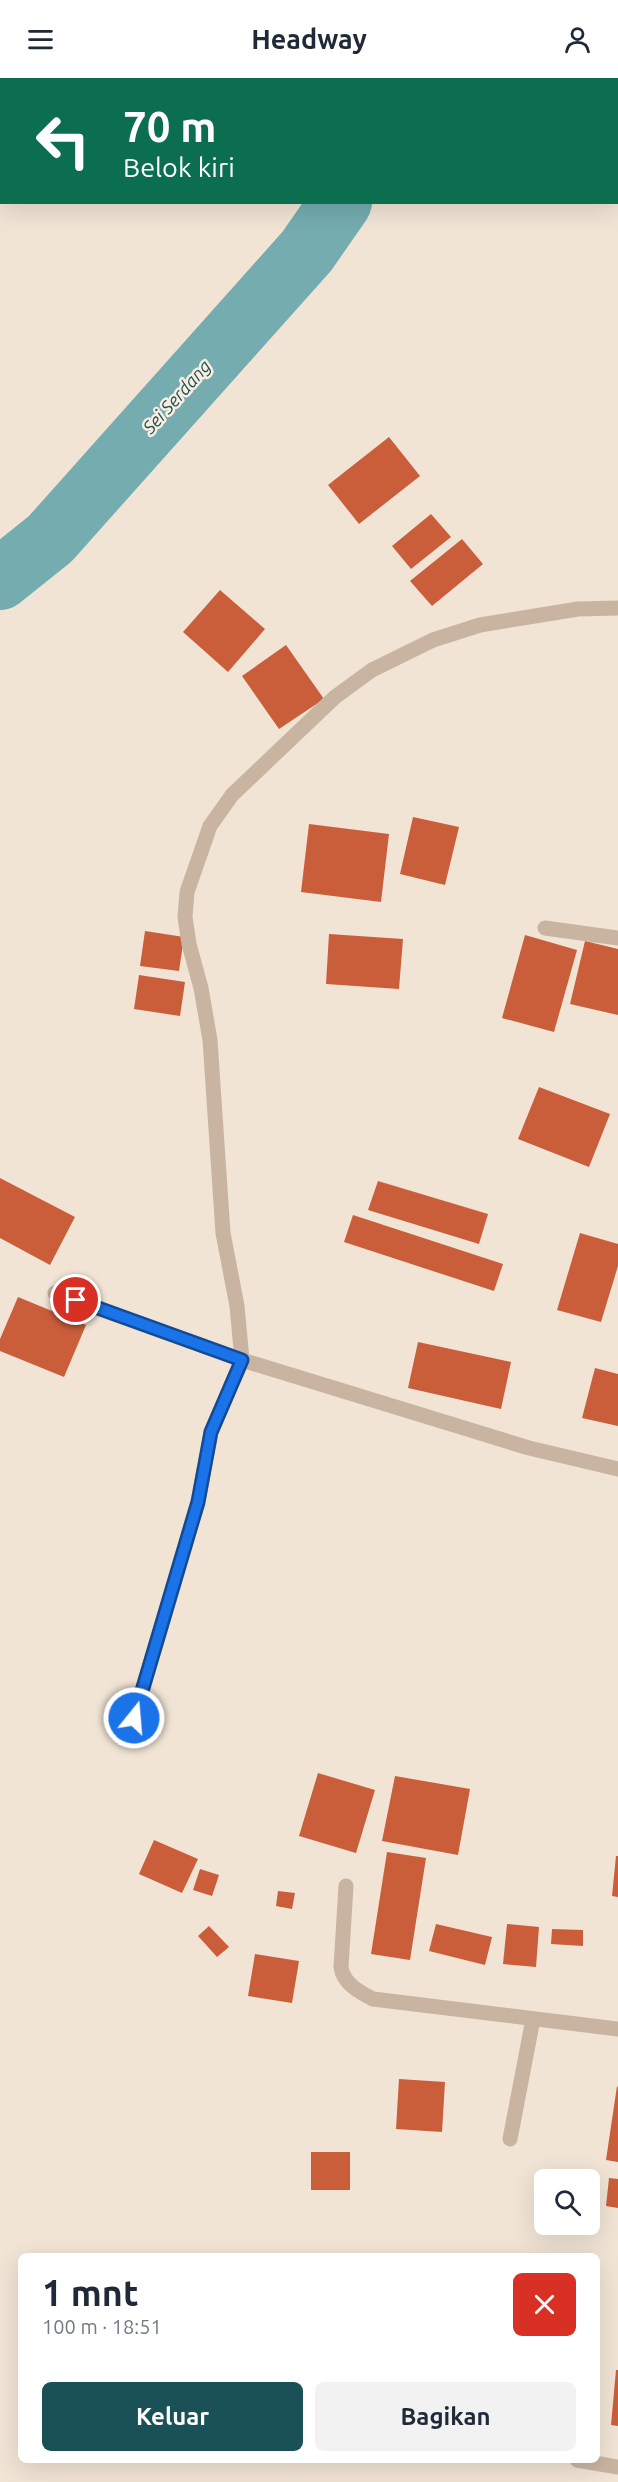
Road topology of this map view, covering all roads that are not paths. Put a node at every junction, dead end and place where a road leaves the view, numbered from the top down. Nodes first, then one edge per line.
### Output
1 (618, 608) edge
2 (545, 928) dead end
3 (618, 938) edge
4 (55, 1293) dead end
5 (242, 1360) junction
6 (618, 1469) edge
7 (134, 1718) dead end
8 (346, 1886) dead end
9 (533, 2019) junction
10 (618, 2029) edge
11 (510, 2139) dead end
12 (595, 2463) edge
13 (618, 2467) edge

1 - 5 street
2 - 3 street
4 - 5 street
5 - 6 street
5 - 7 street
8 - 9 street
9 - 10 street
9 - 11 street
12 - 13 street

